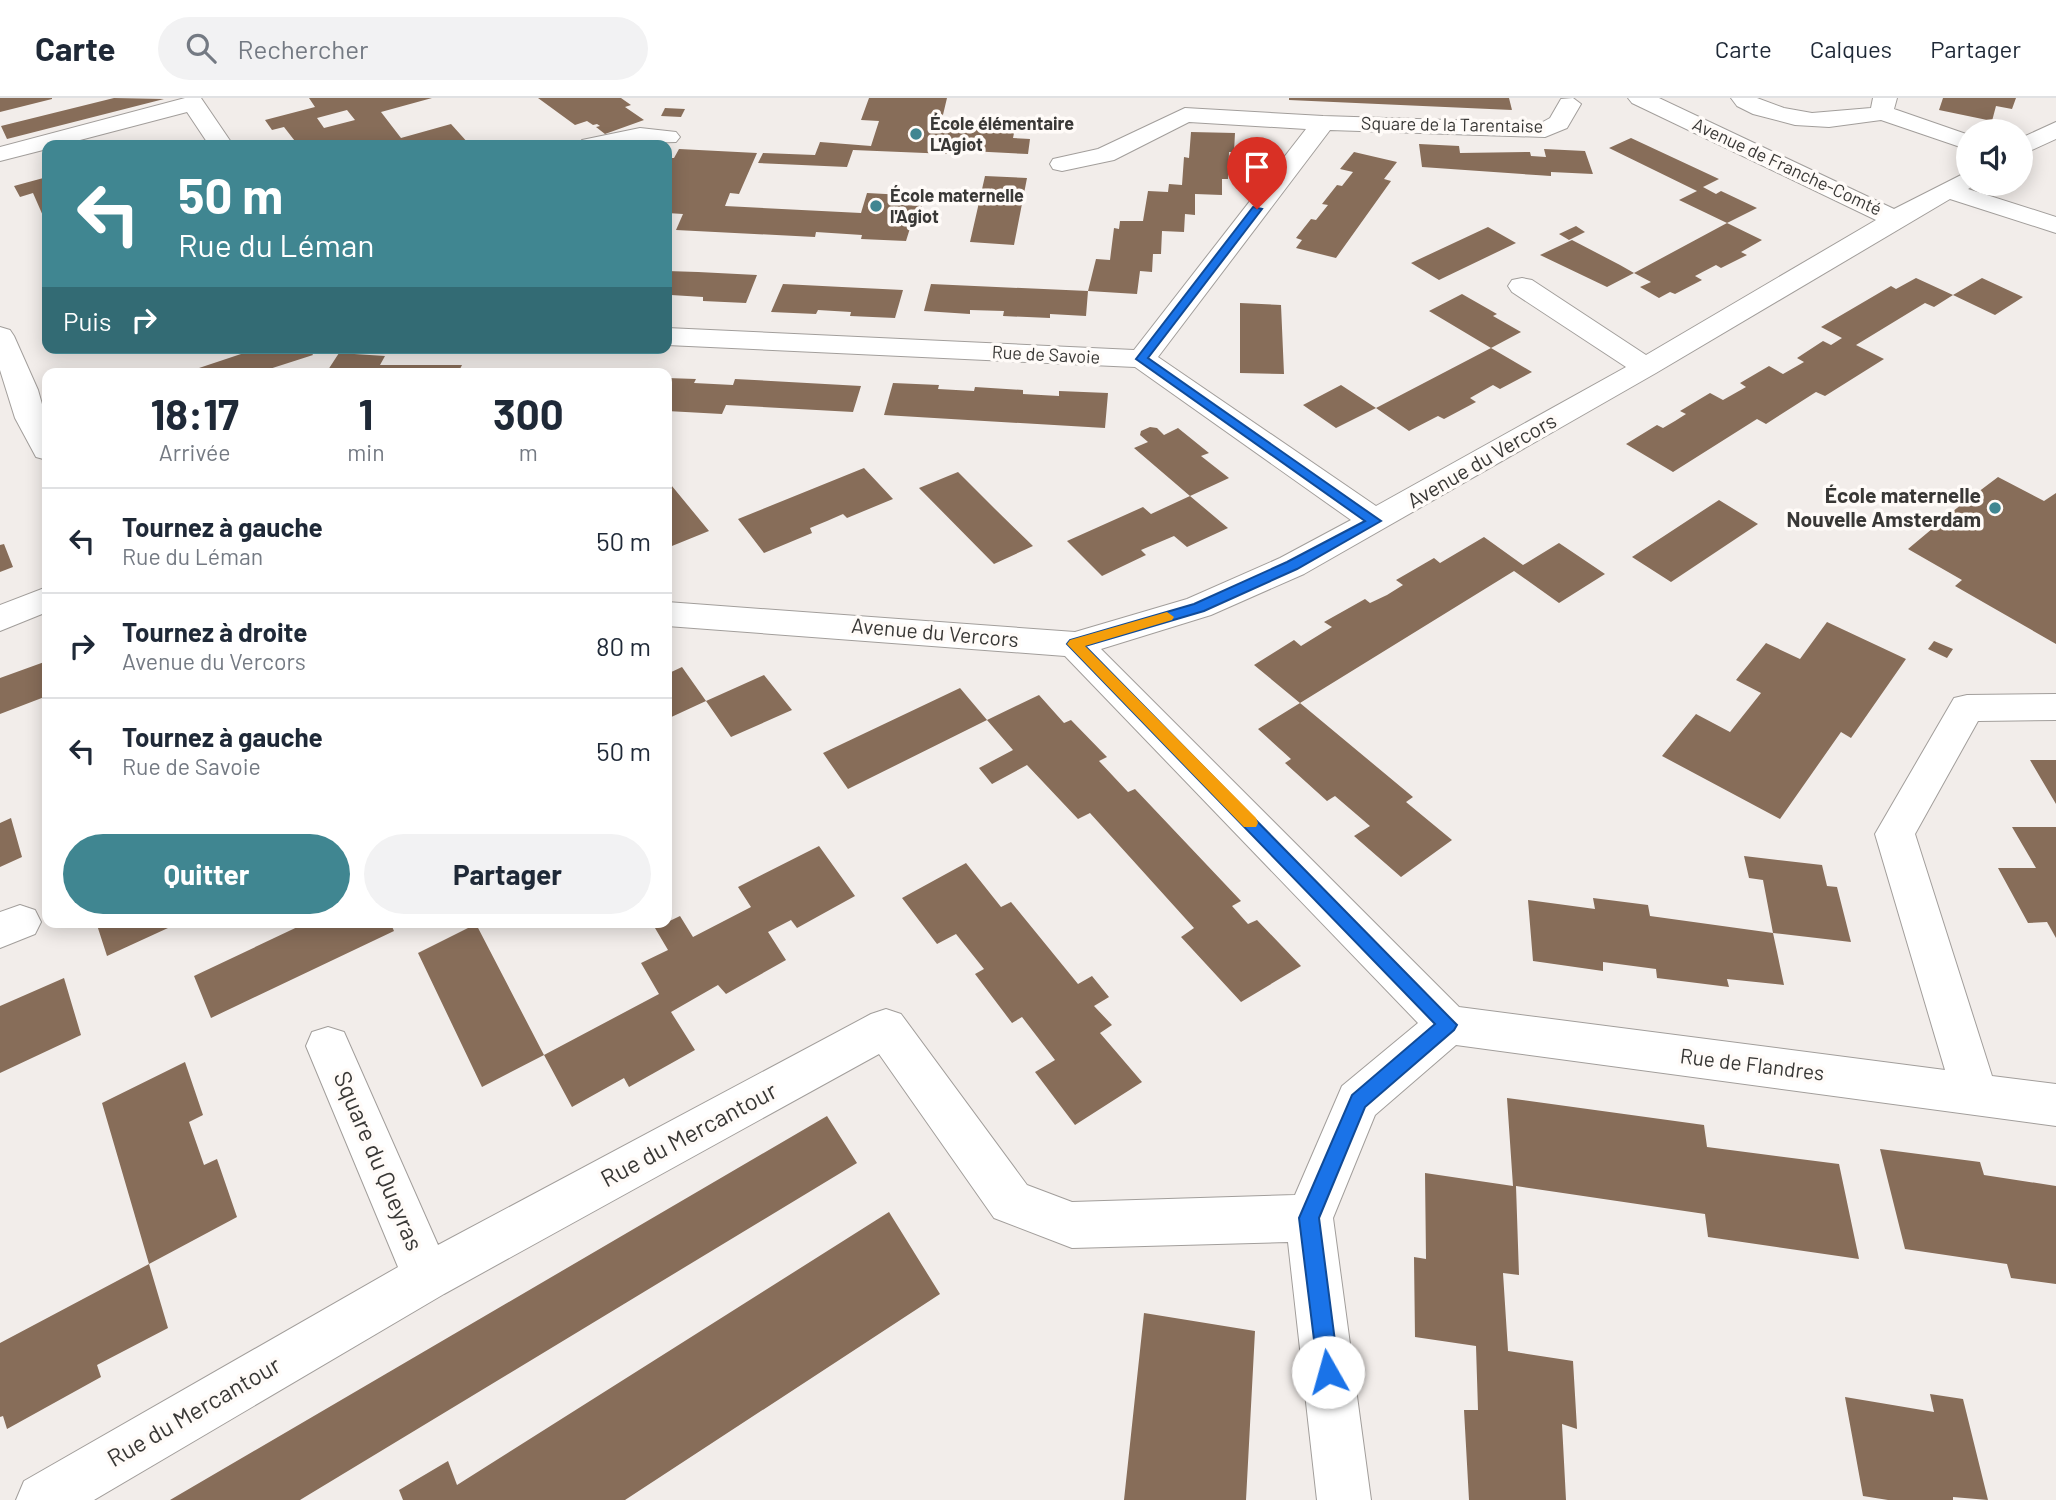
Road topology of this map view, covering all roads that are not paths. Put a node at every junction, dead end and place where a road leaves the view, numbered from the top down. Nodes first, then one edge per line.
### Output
1 (1640, 98) edge
2 (1743, 98) edge
3 (203, 101) edge
4 (1569, 104) dead end
5 (1883, 105) edge
6 (1323, 123) junction
7 (2056, 129) edge
8 (668, 137) dead end
9 (1956, 137) edge
10 (54, 140) edge
11 (219, 140) edge
12 (608, 140) edge
13 (2033, 141) edge
14 (42, 143) edge
15 (0, 154) edge
16 (1062, 164) dead end
17 (1956, 185) edge
18 (1987, 196) edge
19 (1895, 219) junction
20 (2056, 225) edge
21 (1522, 286) dead end
22 (0, 336) edge
23 (672, 336) edge
24 (1142, 359) junction
25 (1646, 367) junction
26 (30, 418) junction
27 (0, 430) edge
28 (42, 441) edge
29 (1375, 521) junction
30 (42, 601) edge
31 (672, 614) edge
32 (0, 619) edge
33 (1075, 644) junction
34 (2056, 707) edge
35 (1448, 1025) junction
36 (328, 1046) dead end
37 (1975, 1094) junction
38 (2056, 1105) edge
39 (1309, 1218) junction
40 (427, 1277) junction
41 (43, 1500) edge
42 (1344, 1500) edge

1 - 19 street, Avenue de Franche-Comté
2 - 5 street
3 - 10 street
3 - 11 street
4 - 6 street, Square de la Tarentaise
5 - 9 street
6 - 16 street, Square de la Tarentaise
6 - 24 street
7 - 13 street
8 - 12 street
14 - 15 street
17 - 19 street, Avenue du Vercors
18 - 20 street
19 - 25 street, Avenue du Vercors
21 - 25 street
22 - 26 street
23 - 24 street, Rue de Savoie
24 - 29 street
25 - 29 street, Avenue du Vercors
26 - 27 street
26 - 28 street
29 - 33 street, Avenue du Vercors
30 - 32 street
31 - 33 street, Avenue du Vercors
33 - 35 street
34 - 37 street
35 - 37 street, Rue de Flandres
35 - 39 street
36 - 40 street, Square du Queyras
37 - 38 street, Rue de Flandres
39 - 40 street, Rue du Mercantour
39 - 42 street
40 - 41 street, Rue du Mercantour

